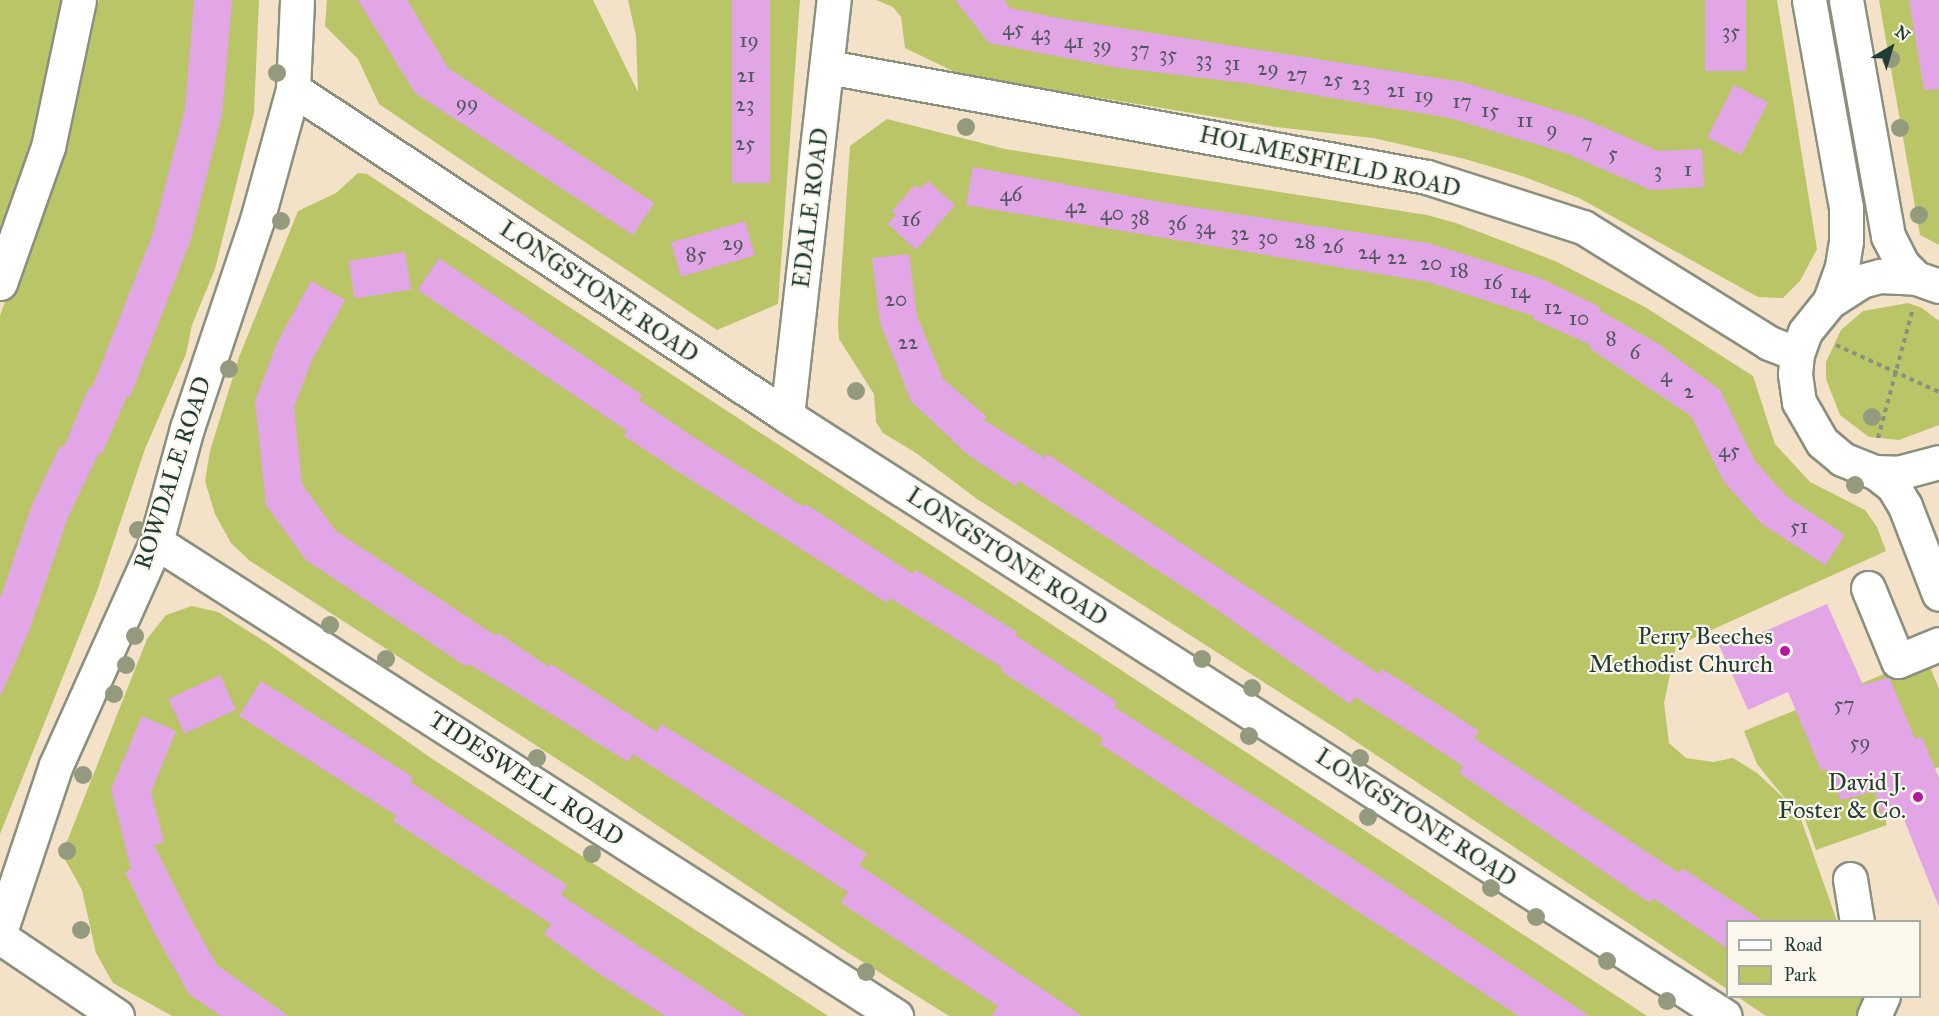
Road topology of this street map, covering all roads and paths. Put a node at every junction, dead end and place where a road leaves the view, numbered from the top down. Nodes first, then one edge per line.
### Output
1 (79, 0) edge
2 (297, 0) edge
3 (834, 0) edge
4 (1809, 0) edge
5 (1846, 0) edge
6 (828, 67) junction
7 (293, 89) junction
8 (1925, 281) edge
9 (0, 283) edge
10 (1829, 302) junction
11 (1801, 343) junction
12 (1896, 371) junction
13 (1939, 392) edge
14 (787, 416) junction
15 (1939, 462) edge
16 (1872, 471) junction
17 (156, 542) junction
18 (1868, 588) dead end
19 (1939, 594) edge
20 (1939, 644) edge
21 (1850, 879) dead end
22 (1857, 920) edge
23 (0, 934) edge
24 (1882, 998) edge
25 (117, 1016) edge
26 (896, 1016) edge
27 (1725, 1016) edge
28 (1874, 1016) edge

1 - 9 street
2 - 7 street, ROWDALE ROAD
3 - 6 street, EDALE ROAD
4 - 10 street
5 - 8 street
6 - 11 street, HOLMESFIELD ROAD
6 - 14 street, EDALE ROAD
7 - 14 street, LONGSTONE ROAD
7 - 17 street, ROWDALE ROAD
8 - 10 street
8 - 12 path
10 - 11 street
11 - 12 path
11 - 16 street
12 - 13 path
12 - 16 path
14 - 27 street, LONGSTONE ROAD
15 - 16 street
16 - 19 street
17 - 23 street, ROWDALE ROAD
17 - 26 street, TIDESWELL ROAD
18 - 20 street
21 - 22 street
23 - 25 street
24 - 28 street

